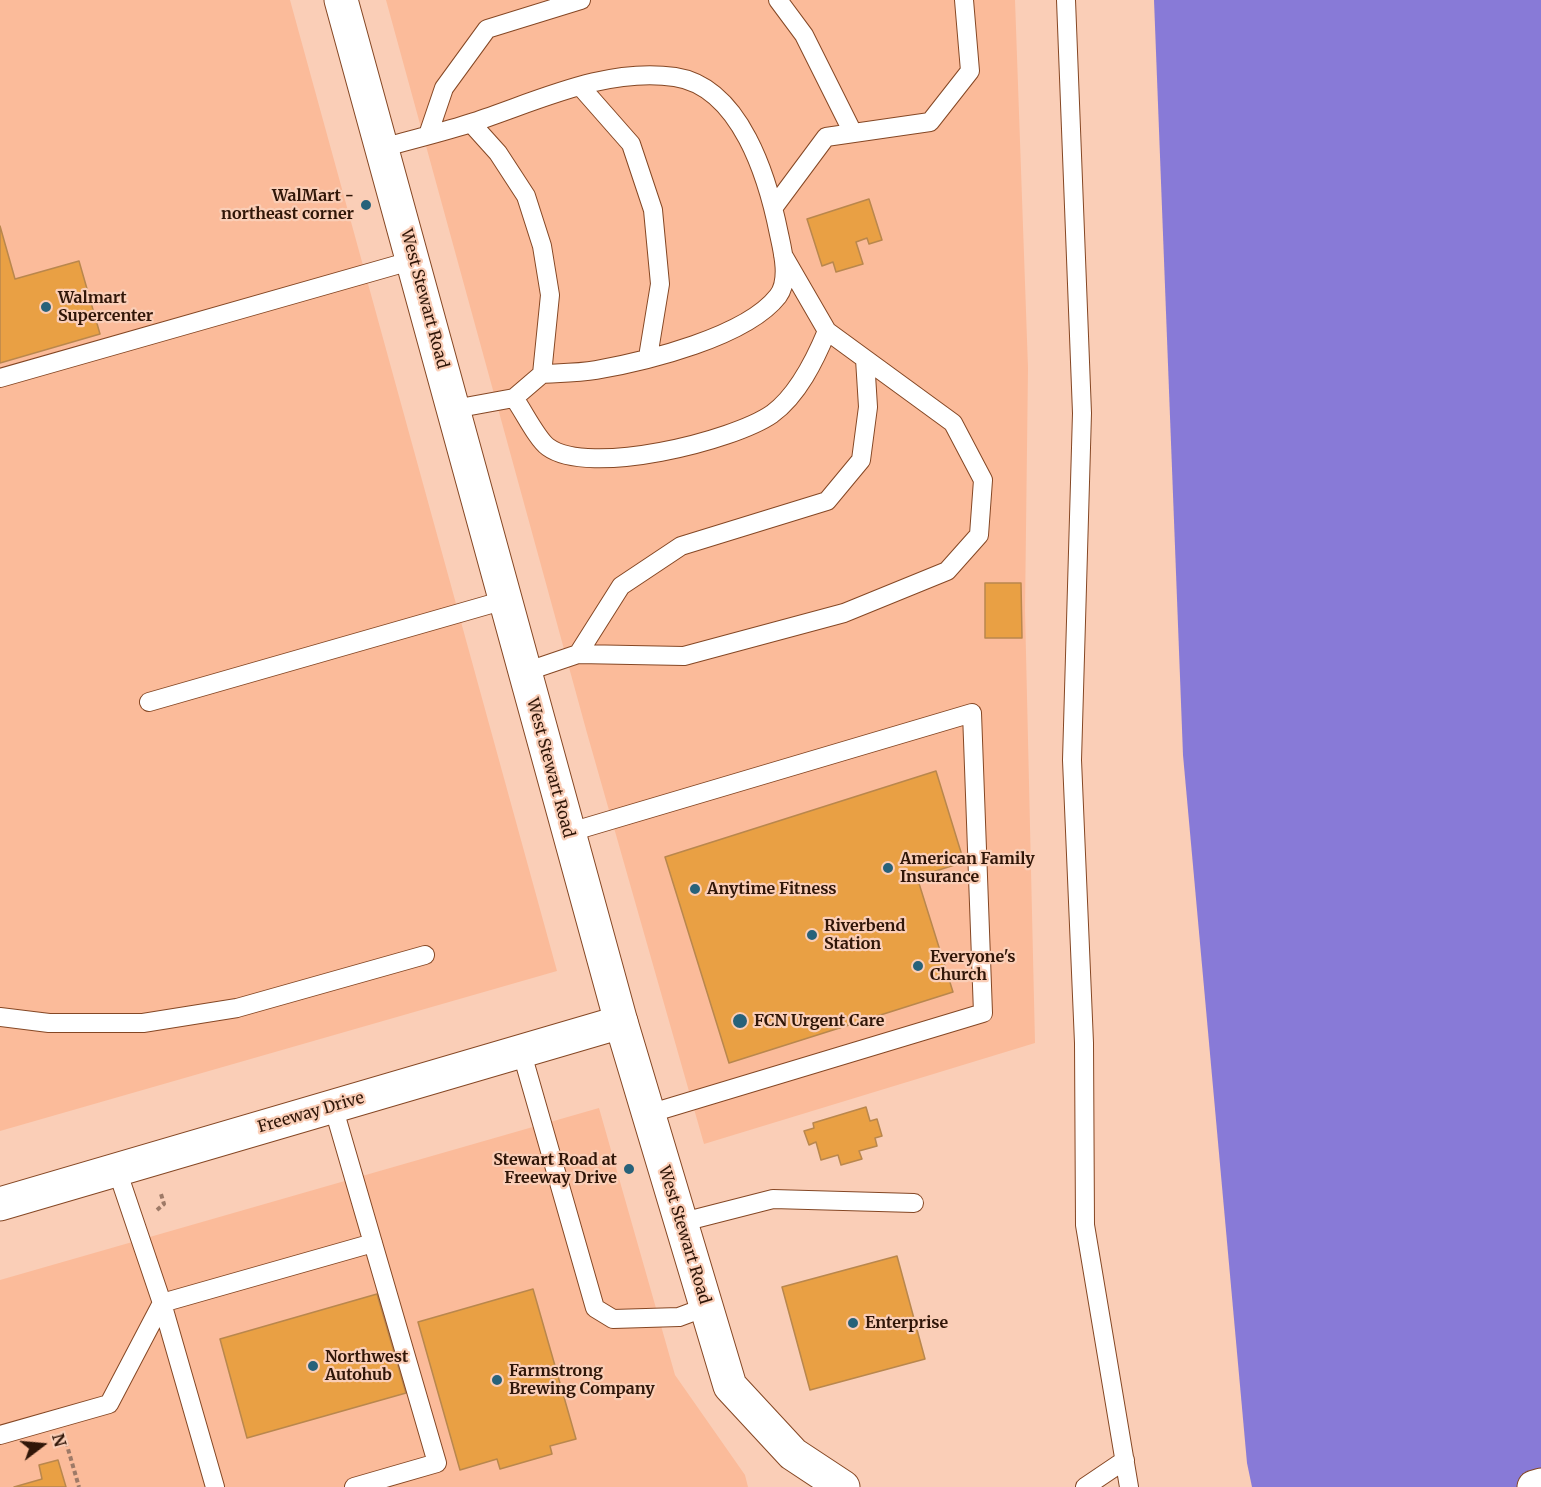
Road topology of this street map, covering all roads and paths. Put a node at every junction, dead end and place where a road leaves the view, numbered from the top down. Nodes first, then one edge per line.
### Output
1 (341, 0) edge
2 (581, 0) edge
3 (778, 0) edge
4 (964, 0) edge
5 (1066, 0) edge
6 (580, 86) junction
7 (471, 123) junction
8 (853, 133) junction
9 (428, 135) junction
10 (382, 148) junction
11 (774, 207) junction
12 (783, 255) junction
13 (414, 260) junction
14 (827, 331) junction
15 (648, 357) junction
16 (865, 359) junction
17 (542, 374) junction
18 (0, 378) edge
19 (514, 398) junction
20 (454, 409) junction
21 (505, 600) junction
22 (578, 654) junction
23 (525, 672) junction
24 (149, 702) dead end
25 (567, 833) junction
26 (425, 955) dead end
27 (0, 1017) edge
28 (621, 1022) junction
29 (521, 1050) junction
30 (333, 1106) junction
31 (648, 1114) junction
32 (117, 1170) junction
33 (914, 1203) dead end
34 (0, 1204) edge
35 (679, 1223) junction
36 (373, 1243) junction
37 (162, 1303) junction
38 (706, 1307) junction
39 (0, 1436) edge
40 (66, 1441) dead end
41 (1125, 1460) junction
42 (1541, 1485) edge
43 (80, 1487) edge
44 (215, 1487) edge
45 (354, 1487) edge
46 (843, 1487) edge
47 (1085, 1487) edge
48 (1129, 1487) edge
49 (1534, 1487) edge

1 - 10 main road, West Stewart Road
2 - 9 lane
3 - 8 lane
4 - 8 lane
5 - 41 lane
6 - 7 lane
6 - 11 lane
6 - 15 lane
7 - 9 lane
7 - 17 lane
8 - 11 lane
9 - 10 lane
10 - 13 main road, West Stewart Road
11 - 12 lane
12 - 14 lane
12 - 15 lane
13 - 18 lane
13 - 20 main road, West Stewart Road
14 - 16 lane
14 - 19 lane
15 - 17 lane
16 - 22 lane
16 - 22 lane
17 - 19 lane
19 - 20 lane
20 - 21 main road, West Stewart Road
21 - 23 main road, West Stewart Road
21 - 24 lane
22 - 23 lane
23 - 25 main road, West Stewart Road
25 - 28 main road, West Stewart Road
25 - 31 lane
26 - 27 lane
28 - 29 main road, Freeway Drive
28 - 31 main road, West Stewart Road
29 - 30 main road, Freeway Drive
29 - 38 lane
30 - 32 main road, Freeway Drive
30 - 36 lane
31 - 35 main road, West Stewart Road
32 - 34 main road, Freeway Drive
32 - 37 lane
33 - 35 lane
35 - 38 main road, West Stewart Road
36 - 37 lane
36 - 45 lane
37 - 39 lane
37 - 44 lane
38 - 46 main road, West Stewart Road
40 - 43 path
41 - 47 lane
41 - 48 lane
42 - 49 main road

